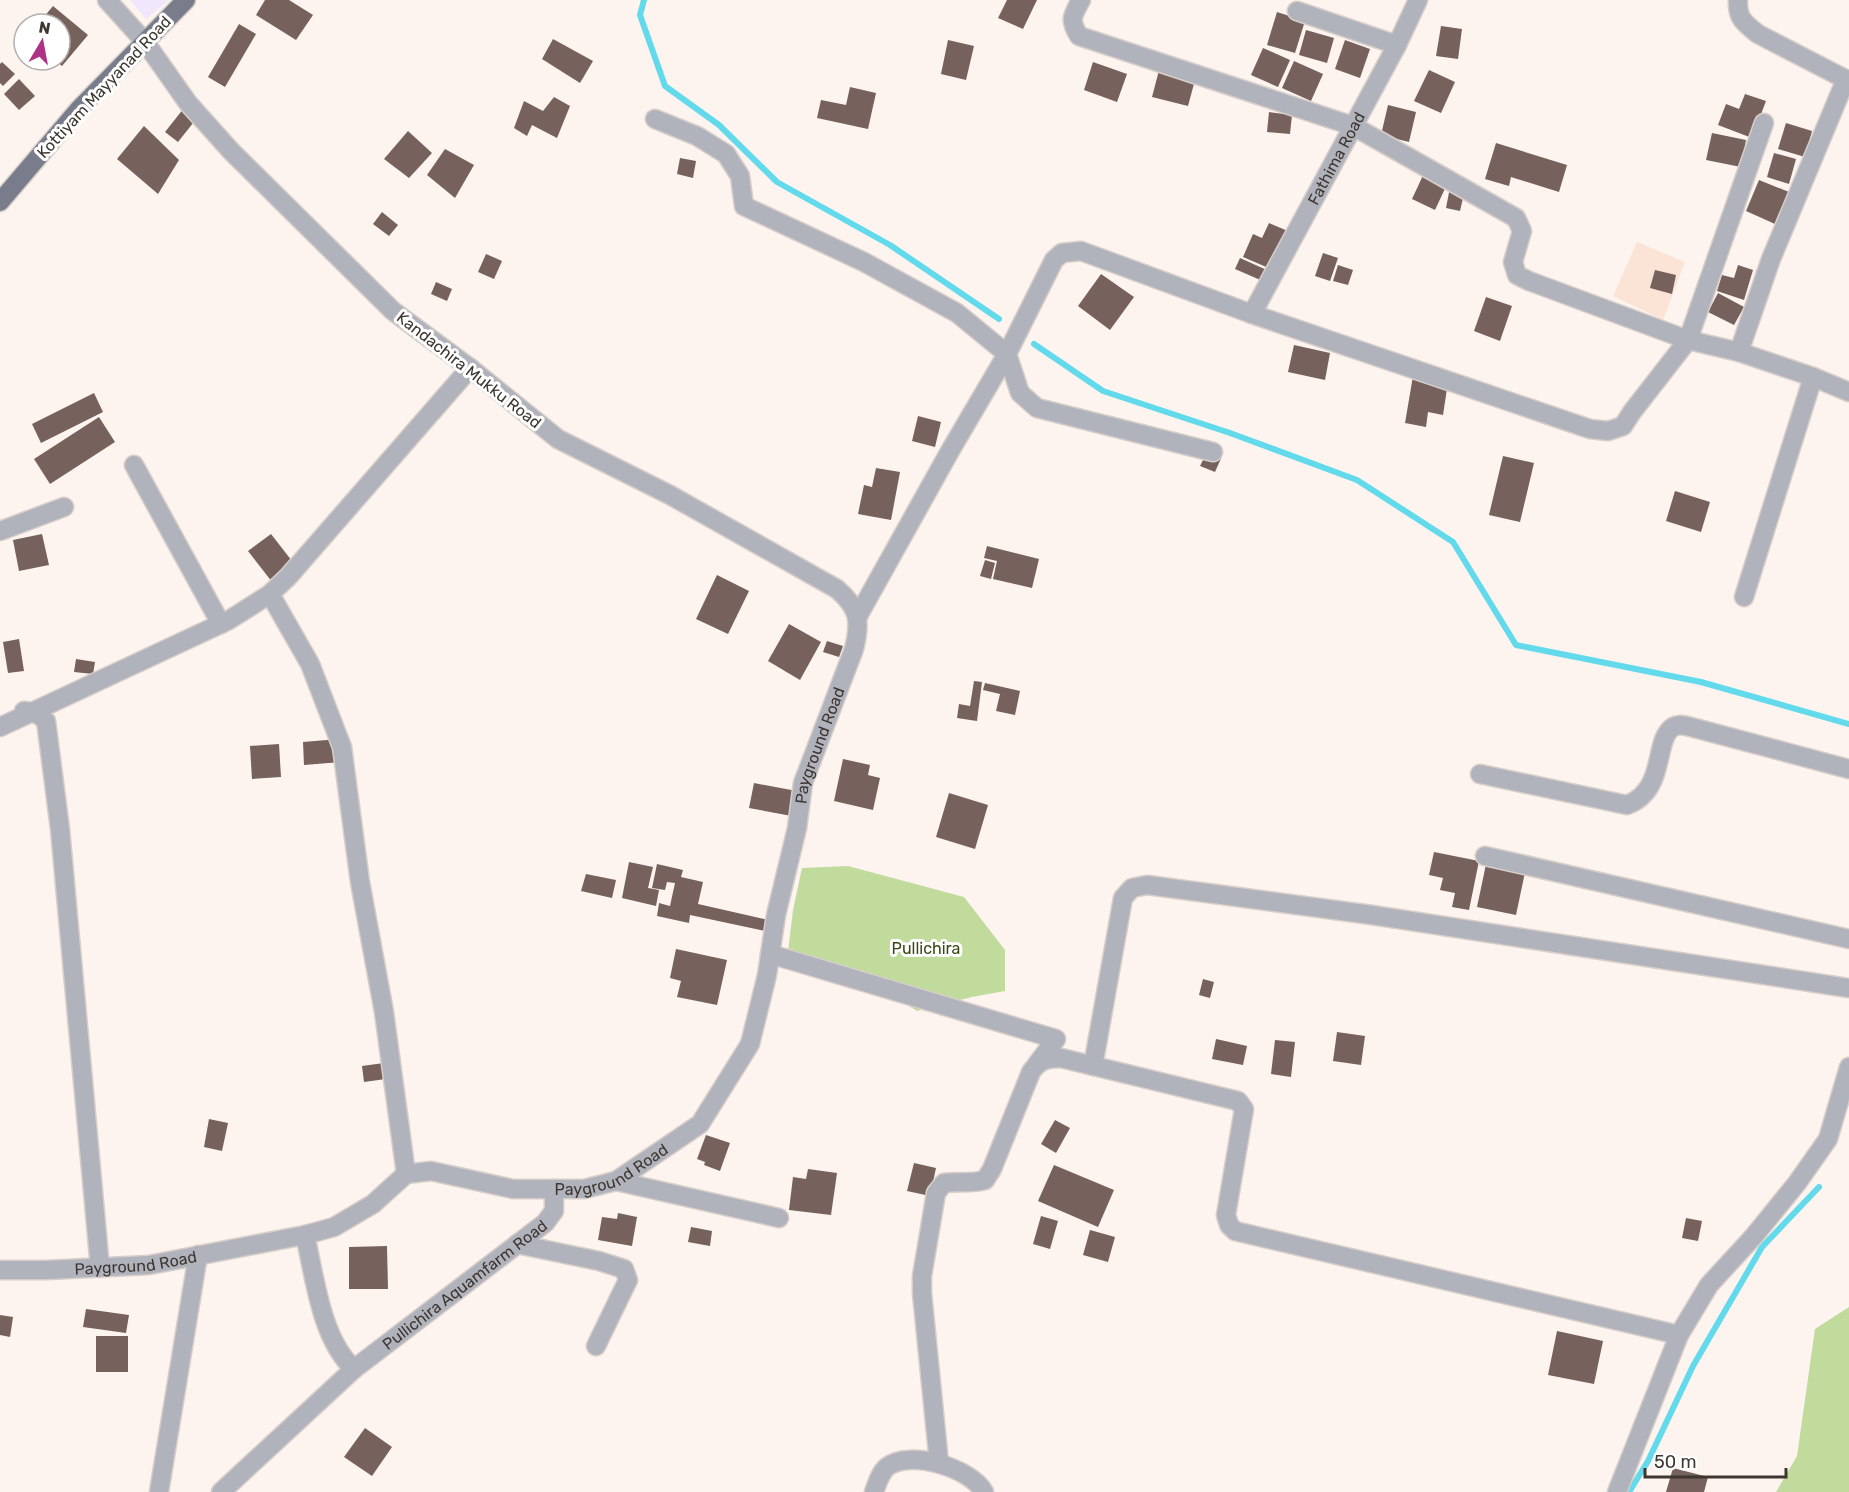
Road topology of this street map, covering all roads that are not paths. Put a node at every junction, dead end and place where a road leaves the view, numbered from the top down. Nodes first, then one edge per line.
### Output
1 (107, 0) edge
2 (186, 0) edge
3 (1081, 0) edge
4 (1418, 0) edge
5 (1737, 0) edge
6 (1297, 11) dead end
7 (145, 42) junction
8 (1397, 45) junction
9 (1847, 80) edge
10 (654, 119) dead end
11 (1764, 123) dead end
12 (1353, 126) junction
13 (0, 202) edge
14 (1252, 314) junction
15 (1688, 340) junction
16 (1739, 352) junction
17 (1007, 354) junction
18 (470, 368) junction
19 (1813, 377) junction
20 (1849, 392) edge
21 (1213, 452) dead end
22 (134, 465) dead end
23 (64, 507) dead end
24 (0, 531) edge
25 (270, 594) junction
26 (1744, 597) dead end
27 (858, 616) junction
28 (221, 624) junction
29 (33, 711) junction
30 (0, 718) edge
31 (0, 727) edge
32 (1849, 769) edge
33 (1480, 774) dead end
34 (1485, 855) dead end
35 (1849, 939) edge
36 (770, 954) junction
37 (1849, 988) edge
38 (1037, 1064) junction
39 (1093, 1066) junction
40 (1849, 1068) edge
41 (406, 1174) junction
42 (616, 1181) junction
43 (554, 1189) junction
44 (779, 1218) dead end
45 (305, 1235) junction
46 (517, 1244) junction
47 (198, 1255) junction
48 (100, 1268) junction
49 (0, 1270) edge
50 (1679, 1335) junction
51 (596, 1346) dead end
52 (354, 1369) junction
53 (939, 1463) junction
54 (159, 1492) edge
55 (221, 1492) edge
56 (874, 1492) edge
57 (984, 1492) edge
58 (1617, 1492) edge

1 - 7 street, Kandachira Mukku Road
2 - 7 main road, Kottiyam Mayyanad Road
3 - 12 street
4 - 8 street, Fathima Road
5 - 9 street
6 - 8 street
7 - 13 main road, Kottiyam Mayyanad Road
7 - 18 street, Kandachira Mukku Road
8 - 12 street, Fathima Road
9 - 16 street
10 - 17 street
11 - 15 street
12 - 14 street, Fathima Road
12 - 15 street
14 - 15 street
14 - 17 street
15 - 16 street
16 - 19 street
17 - 21 street
17 - 27 street
18 - 25 street
18 - 27 street, Kandachira Mukku Road
19 - 20 street
19 - 26 street
22 - 28 street
23 - 24 street
25 - 28 street
25 - 41 street
27 - 36 street, Payground Road
28 - 29 street
29 - 30 street
29 - 31 street
29 - 48 street
32 - 33 street
34 - 35 street
36 - 38 street
36 - 42 street, Payground Road
37 - 39 street
38 - 39 street
38 - 53 street
39 - 50 street
40 - 50 street
41 - 43 street, Payground Road
41 - 45 street, Payground Road
42 - 43 street, Payground Road
42 - 44 street
43 - 46 street, Pullichira Aquamfarm Road
45 - 47 street, Payground Road
45 - 52 street
46 - 51 street
46 - 52 street, Pullichira Aquamfarm Road
47 - 48 street, Payground Road
47 - 54 street
48 - 49 street, Payground Road
50 - 58 street
52 - 55 street, Pullichira Aquamfarm Road
53 - 56 street
53 - 57 street

